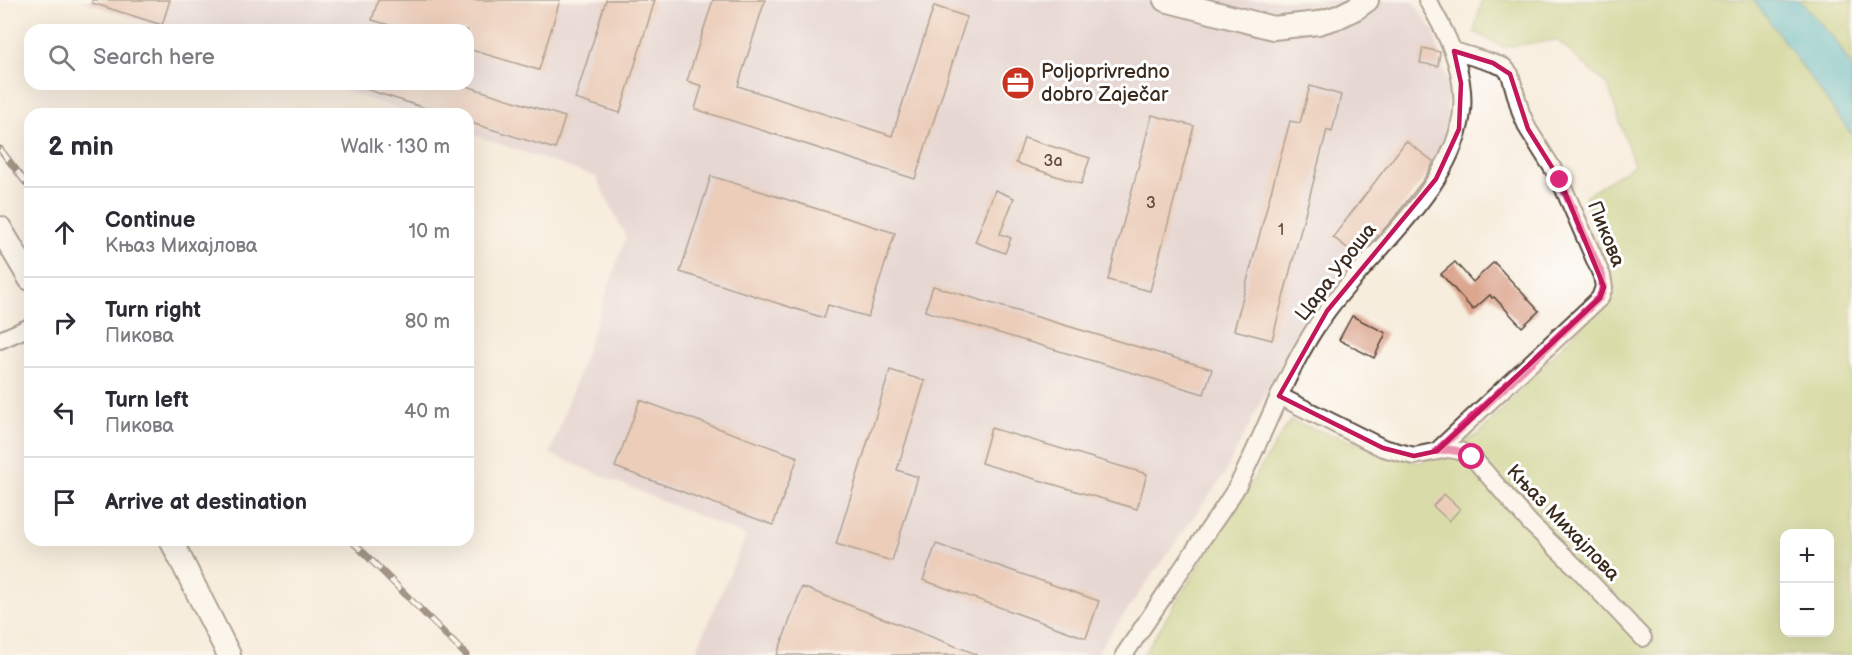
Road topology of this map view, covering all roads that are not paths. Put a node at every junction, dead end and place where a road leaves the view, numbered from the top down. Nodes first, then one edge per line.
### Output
1 (1165, 0) edge
2 (1367, 0) edge
3 (1427, 0) edge
4 (1454, 51) junction
5 (0, 228) edge
6 (24, 269) edge
7 (24, 330) edge
8 (0, 340) edge
9 (1279, 396) junction
10 (1437, 451) junction
11 (174, 546) edge
12 (1643, 638) dead end
13 (229, 655) edge
14 (1124, 655) edge

1 - 2 street
3 - 4 street, Цара Уроша
4 - 9 street, Цара Уроша
4 - 10 street, Пикова
5 - 6 street
7 - 8 street
9 - 10 street, Књаз Михајлова
9 - 14 street, Цара Уроша
10 - 12 street, Књаз Михајлова
11 - 13 street

